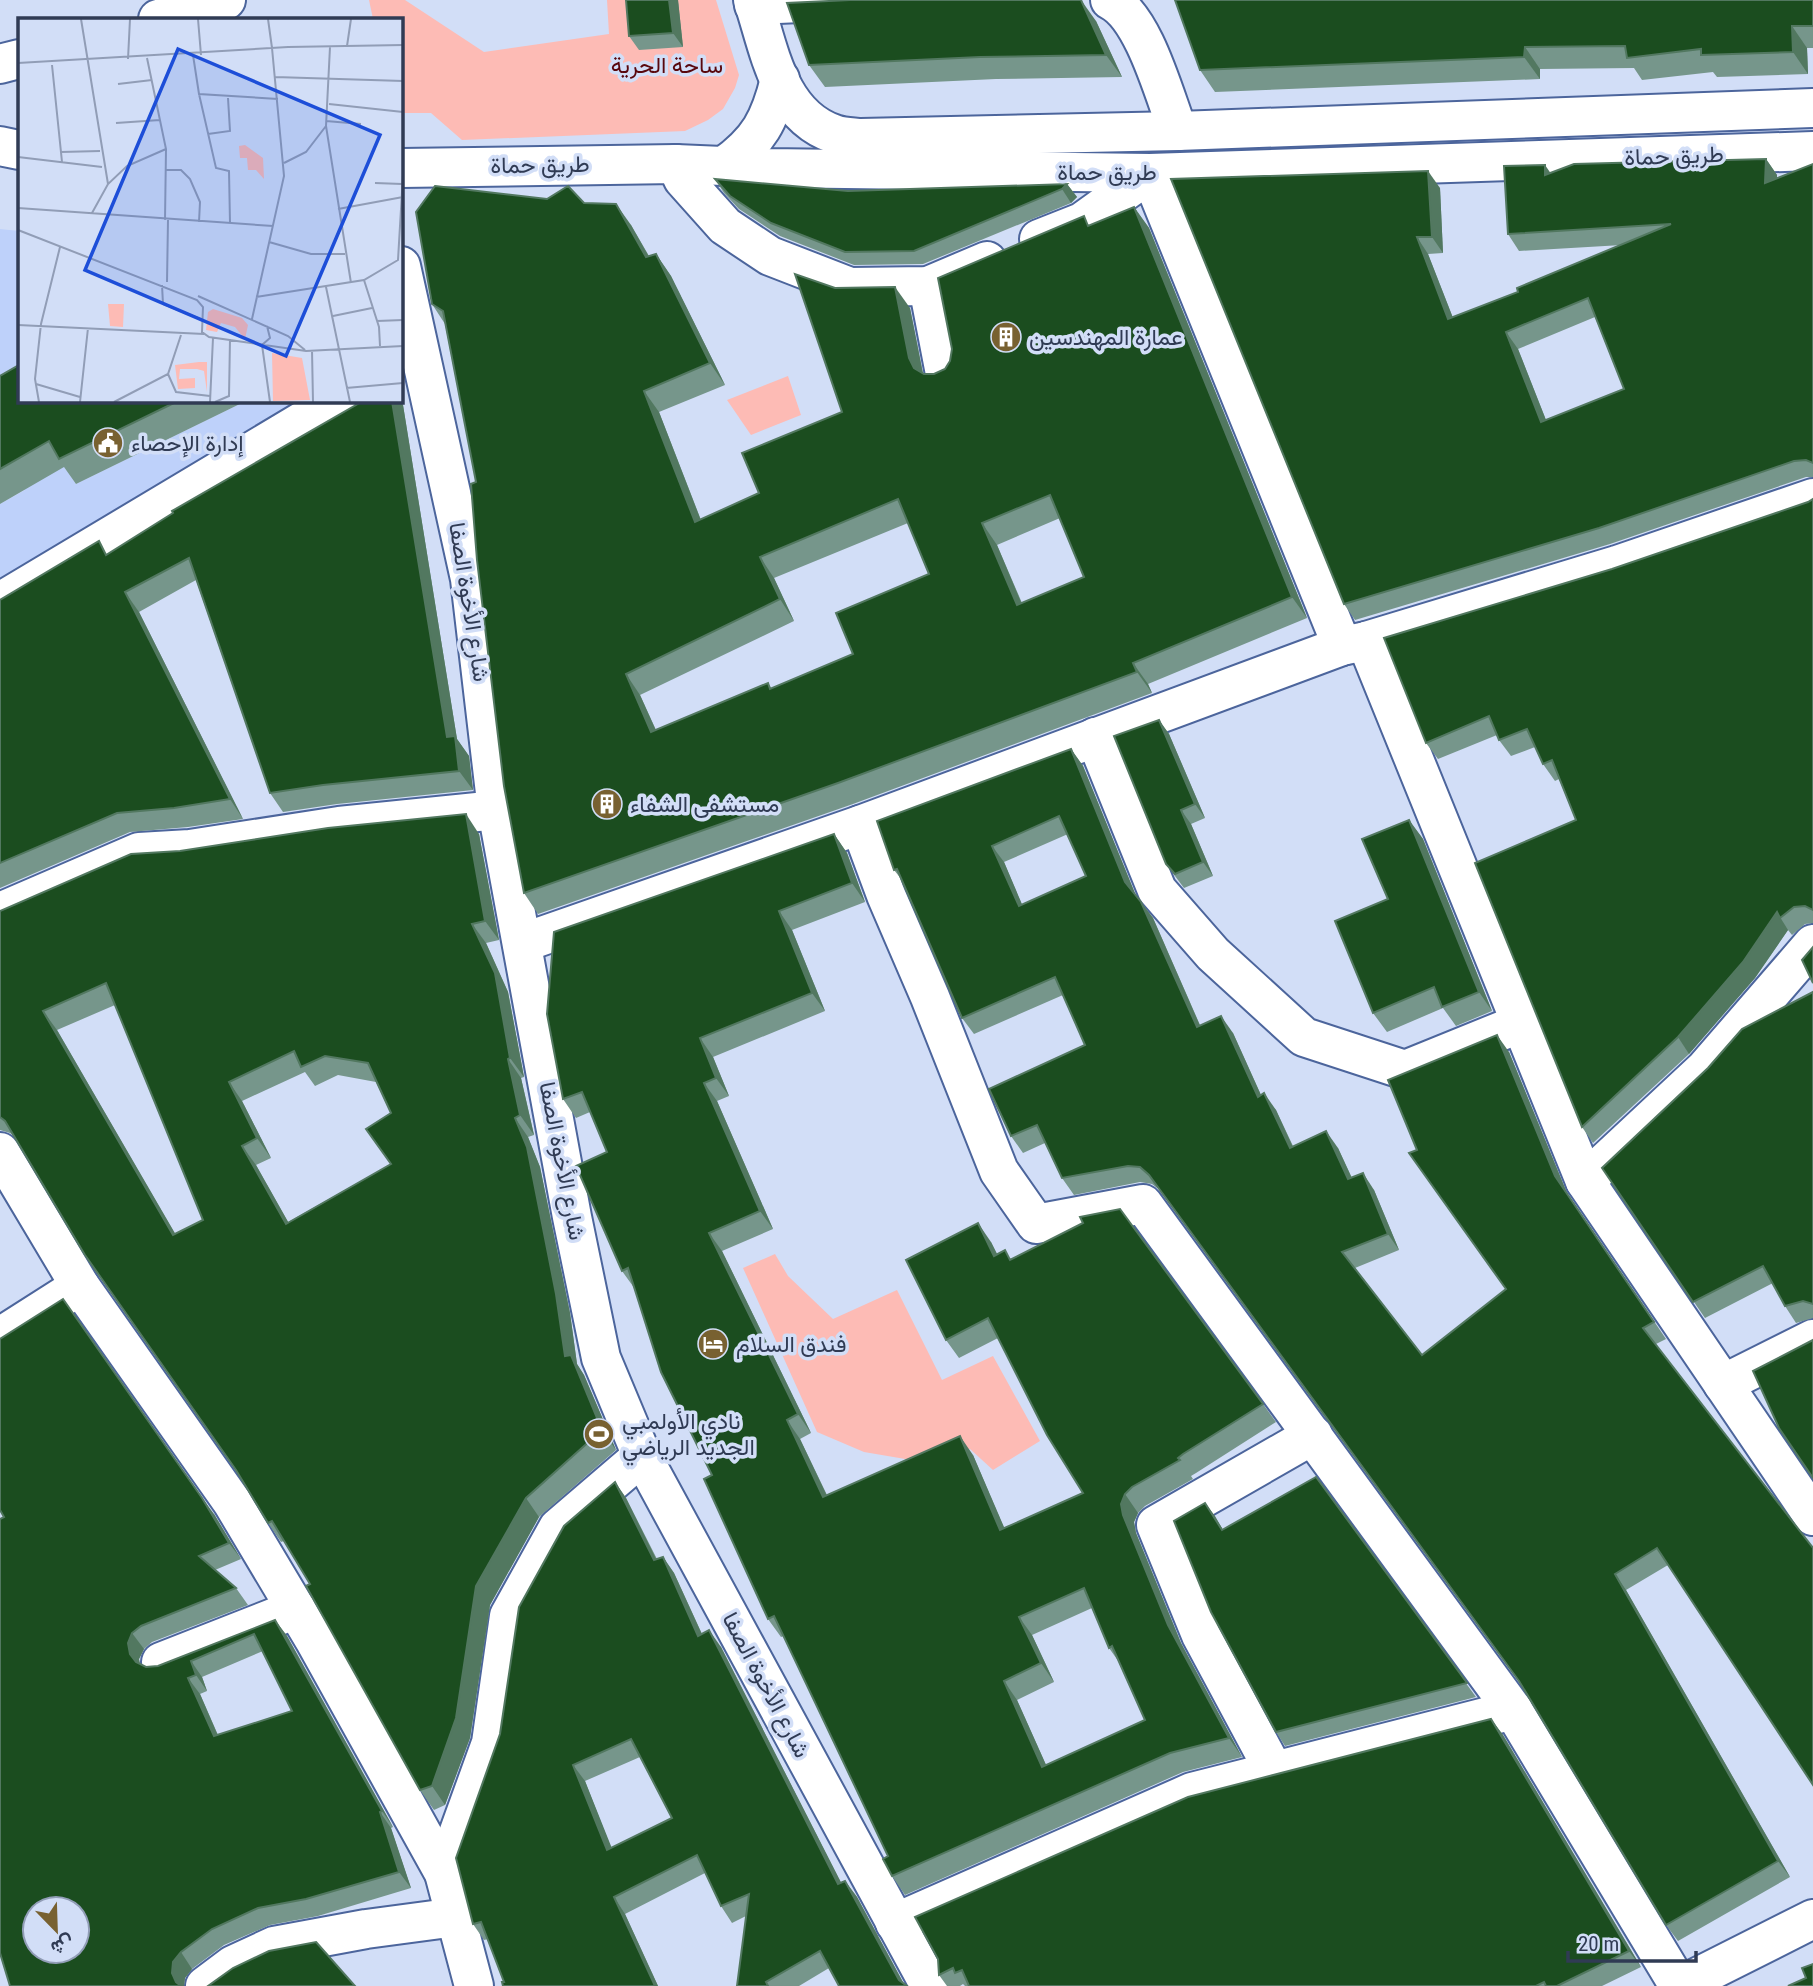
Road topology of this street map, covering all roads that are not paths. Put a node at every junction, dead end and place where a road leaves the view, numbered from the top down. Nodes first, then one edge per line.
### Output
1 (224, 0) edge
2 (868, 0) edge
3 (1110, 0) edge
4 (754, 2) edge
5 (161, 18) edge
6 (208, 18) edge
7 (18, 59) edge
8 (0, 64) edge
9 (780, 79) junction
10 (1813, 108) edge
11 (1178, 131) junction
12 (0, 146) edge
13 (18, 150) edge
14 (1813, 151) edge
15 (676, 164) junction
16 (724, 166) junction
17 (402, 168) edge
18 (1150, 173) junction
19 (402, 276) edge
20 (928, 286) junction
21 (410, 357) edge
22 (944, 373) edge
23 (334, 402) edge
24 (1813, 498) edge
25 (0, 602) edge
26 (1354, 643) junction
27 (1095, 737) junction
28 (497, 810) junction
29 (860, 825) junction
30 (0, 912) edge
31 (522, 943) junction
32 (1813, 944) edge
33 (1521, 1023) junction
34 (0, 1152) edge
35 (1586, 1181) junction
36 (80, 1286) junction
37 (0, 1337) edge
38 (1813, 1339) edge
39 (1723, 1384) junction
40 (1313, 1435) junction
41 (642, 1456) junction
42 (1813, 1516) edge
43 (296, 1609) junction
44 (161, 1662) edge
45 (1513, 1710) junction
46 (1274, 1771) junction
47 (444, 1873) junction
48 (456, 1917) junction
49 (1813, 1919) edge
50 (895, 1923) junction
51 (205, 1986) edge
52 (474, 1986) edge
53 (930, 1986) edge
54 (1680, 1986) edge

1 - 5 street
1 - 6 street
2 - 4 street
3 - 11 street
4 - 9 street, طريق حماة
7 - 8 street
9 - 11 street, طريق حماة
9 - 16 street
10 - 11 street, طريق حماة
12 - 13 street
14 - 18 street, طريق حماة
15 - 16 street, طريق حماة
15 - 17 street, طريق حماة
15 - 20 street
16 - 18 street, طريق حماة
18 - 20 street
18 - 26 street
19 - 21 street, شارع الأخوة الصفا
20 - 22 street
21 - 28 street, شارع الأخوة الصفا
23 - 25 street
24 - 26 street
26 - 27 street
26 - 33 street
27 - 29 street
27 - 33 street
28 - 30 street
28 - 31 street, شارع الأخوة الصفا
29 - 31 street
29 - 40 street
31 - 41 street, شارع الأخوة الصفا
32 - 35 street
33 - 35 street
34 - 36 street
35 - 39 street
36 - 37 street
36 - 43 street
38 - 39 street
39 - 42 street
40 - 45 street
40 - 46 street
41 - 47 street
41 - 50 street, شارع الأخوة الصفا
43 - 44 street
43 - 47 street
45 - 46 street
45 - 54 street
46 - 50 street
47 - 48 street
48 - 51 street
48 - 52 street
49 - 54 street
50 - 53 street, شارع الأخوة الصفا

